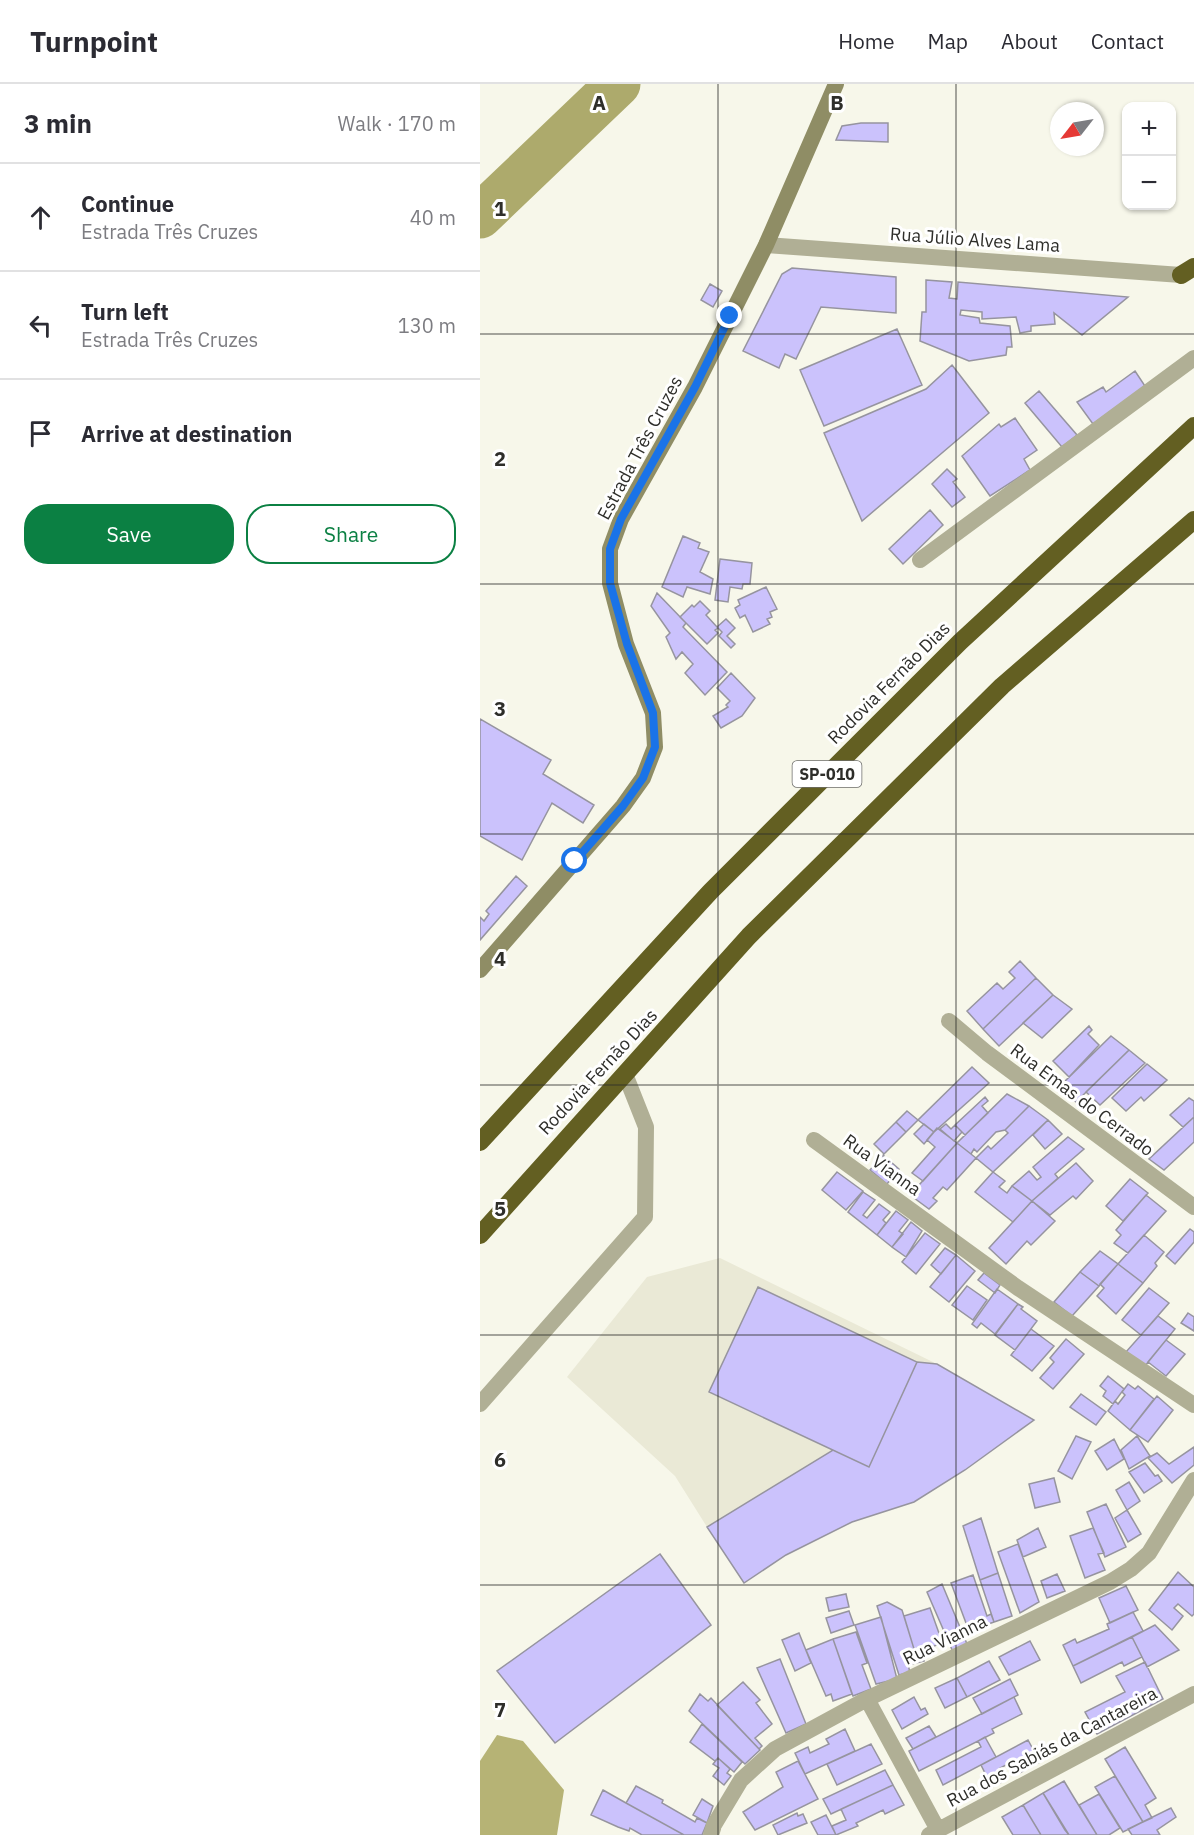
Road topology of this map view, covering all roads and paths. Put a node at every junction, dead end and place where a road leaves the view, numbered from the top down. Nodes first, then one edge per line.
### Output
1 (836, 84) edge
2 (766, 245) junction
3 (1190, 272) edge
4 (1194, 358) edge
5 (1194, 426) edge
6 (1194, 520) edge
7 (920, 560) dead end
8 (480, 970) edge
9 (949, 1021) dead end
10 (625, 1074) junction
11 (814, 1140) dead end
12 (480, 1142) edge
13 (1194, 1207) edge
14 (480, 1235) edge
15 (480, 1404) edge
16 (1194, 1405) edge
17 (1194, 1480) edge
18 (1194, 1694) edge
19 (867, 1699) junction
20 (934, 1833) edge
21 (711, 1835) edge

1 - 2 main road, Estrada Três Cruzes
2 - 3 street, Rua Júlio Alves Lama
2 - 8 main road, Estrada Três Cruzes
4 - 7 street
5 - 12 highway, Rodovia Fernão Dias / SP-010
6 - 10 highway, Rodovia Fernão Dias / SP-010
9 - 13 street, Rua Emas do Cerrado
10 - 14 highway, Rodovia Fernão Dias / SP-010
10 - 15 street
11 - 16 street, Rua Vianna
17 - 19 street, Rua Vianna
18 - 20 street, Rua dos Sabiás da Cantareira
19 - 20 street
19 - 21 street, Rua Vianna

